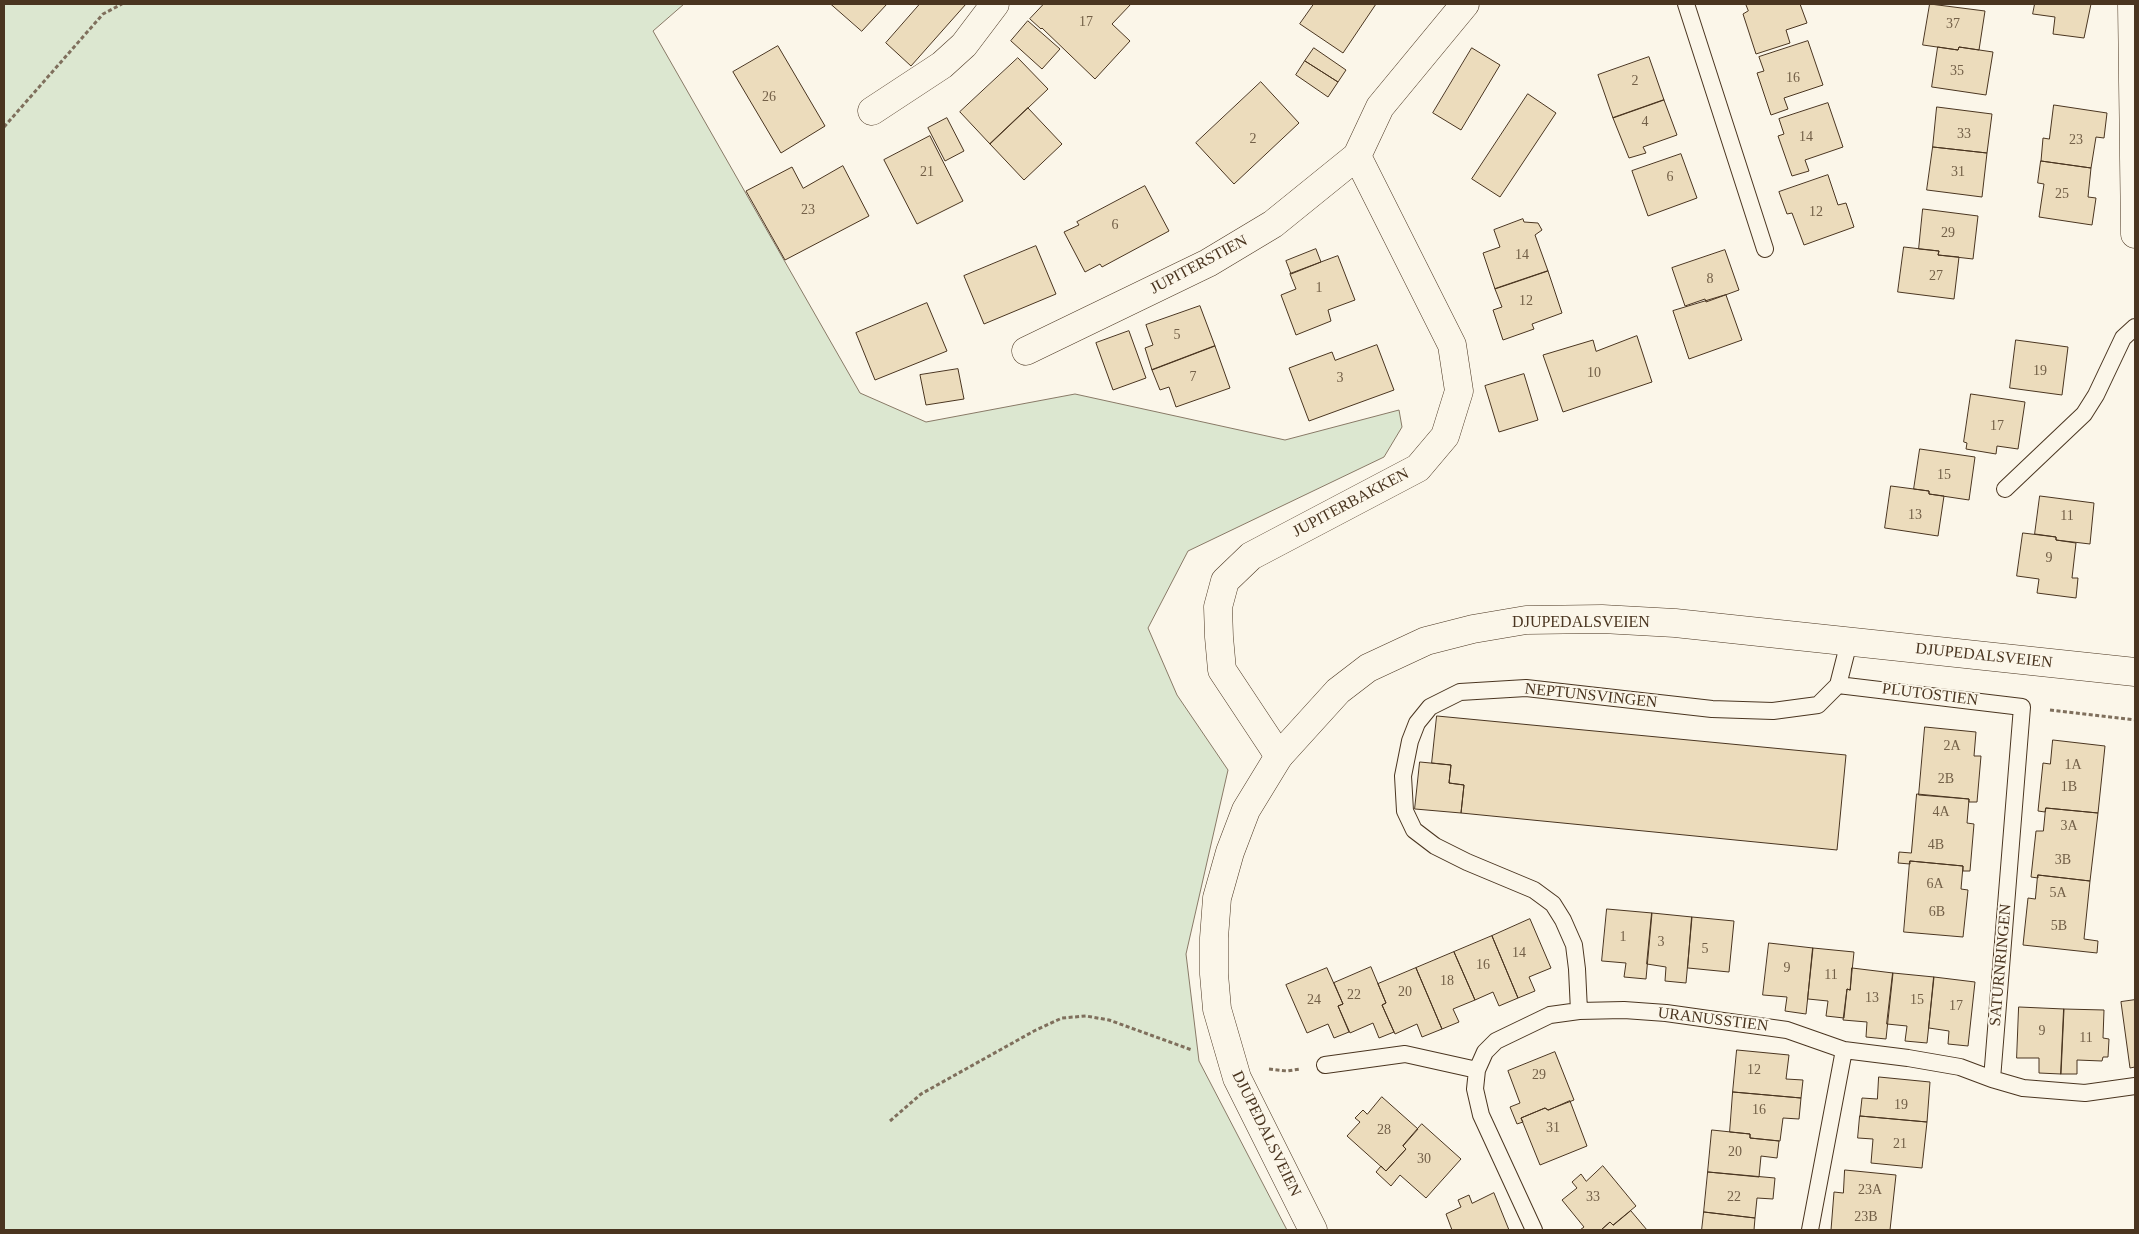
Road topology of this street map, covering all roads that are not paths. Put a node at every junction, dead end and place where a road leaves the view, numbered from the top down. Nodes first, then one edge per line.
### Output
1 (995, 4) edge
2 (1465, 4) edge
3 (1686, 4) edge
4 (2132, 4) edge
5 (872, 111) dead end
6 (1357, 156) junction
7 (2135, 234) edge
8 (1765, 249) dead end
9 (2135, 327) edge
10 (1026, 351) dead end
11 (2005, 489) dead end
12 (1849, 642) junction
13 (2135, 672) edge
14 (1838, 685) junction
15 (2022, 707) joint
16 (1279, 756) junction
17 (1579, 1011) junction
18 (1844, 1050) junction
19 (1325, 1064) dead end
20 (1477, 1070) junction
21 (1992, 1079) junction
22 (2135, 1086) edge
23 (1313, 1230) edge
24 (1534, 1230) edge
25 (1810, 1230) edge

1 - 5 street
2 - 6 street
3 - 8 lane
4 - 7 street
6 - 10 street, JUPITERSTIEN
6 - 16 street, JUPITERBAKKEN
9 - 11 lane
12 - 13 street, DJUPEDALSVEIEN
12 - 14 lane
12 - 16 street, DJUPEDALSVEIEN
14 - 15 lane, PLUTOSTIEN
14 - 17 lane, NEPTUNSVINGEN
15 - 21 lane, SATURNRINGEN
16 - 23 street, DJUPEDALSVEIEN
17 - 18 lane, URANUSSTIEN
17 - 20 lane
18 - 21 lane, URANUSSTIEN
18 - 25 lane
19 - 20 lane
20 - 24 lane
21 - 22 lane

